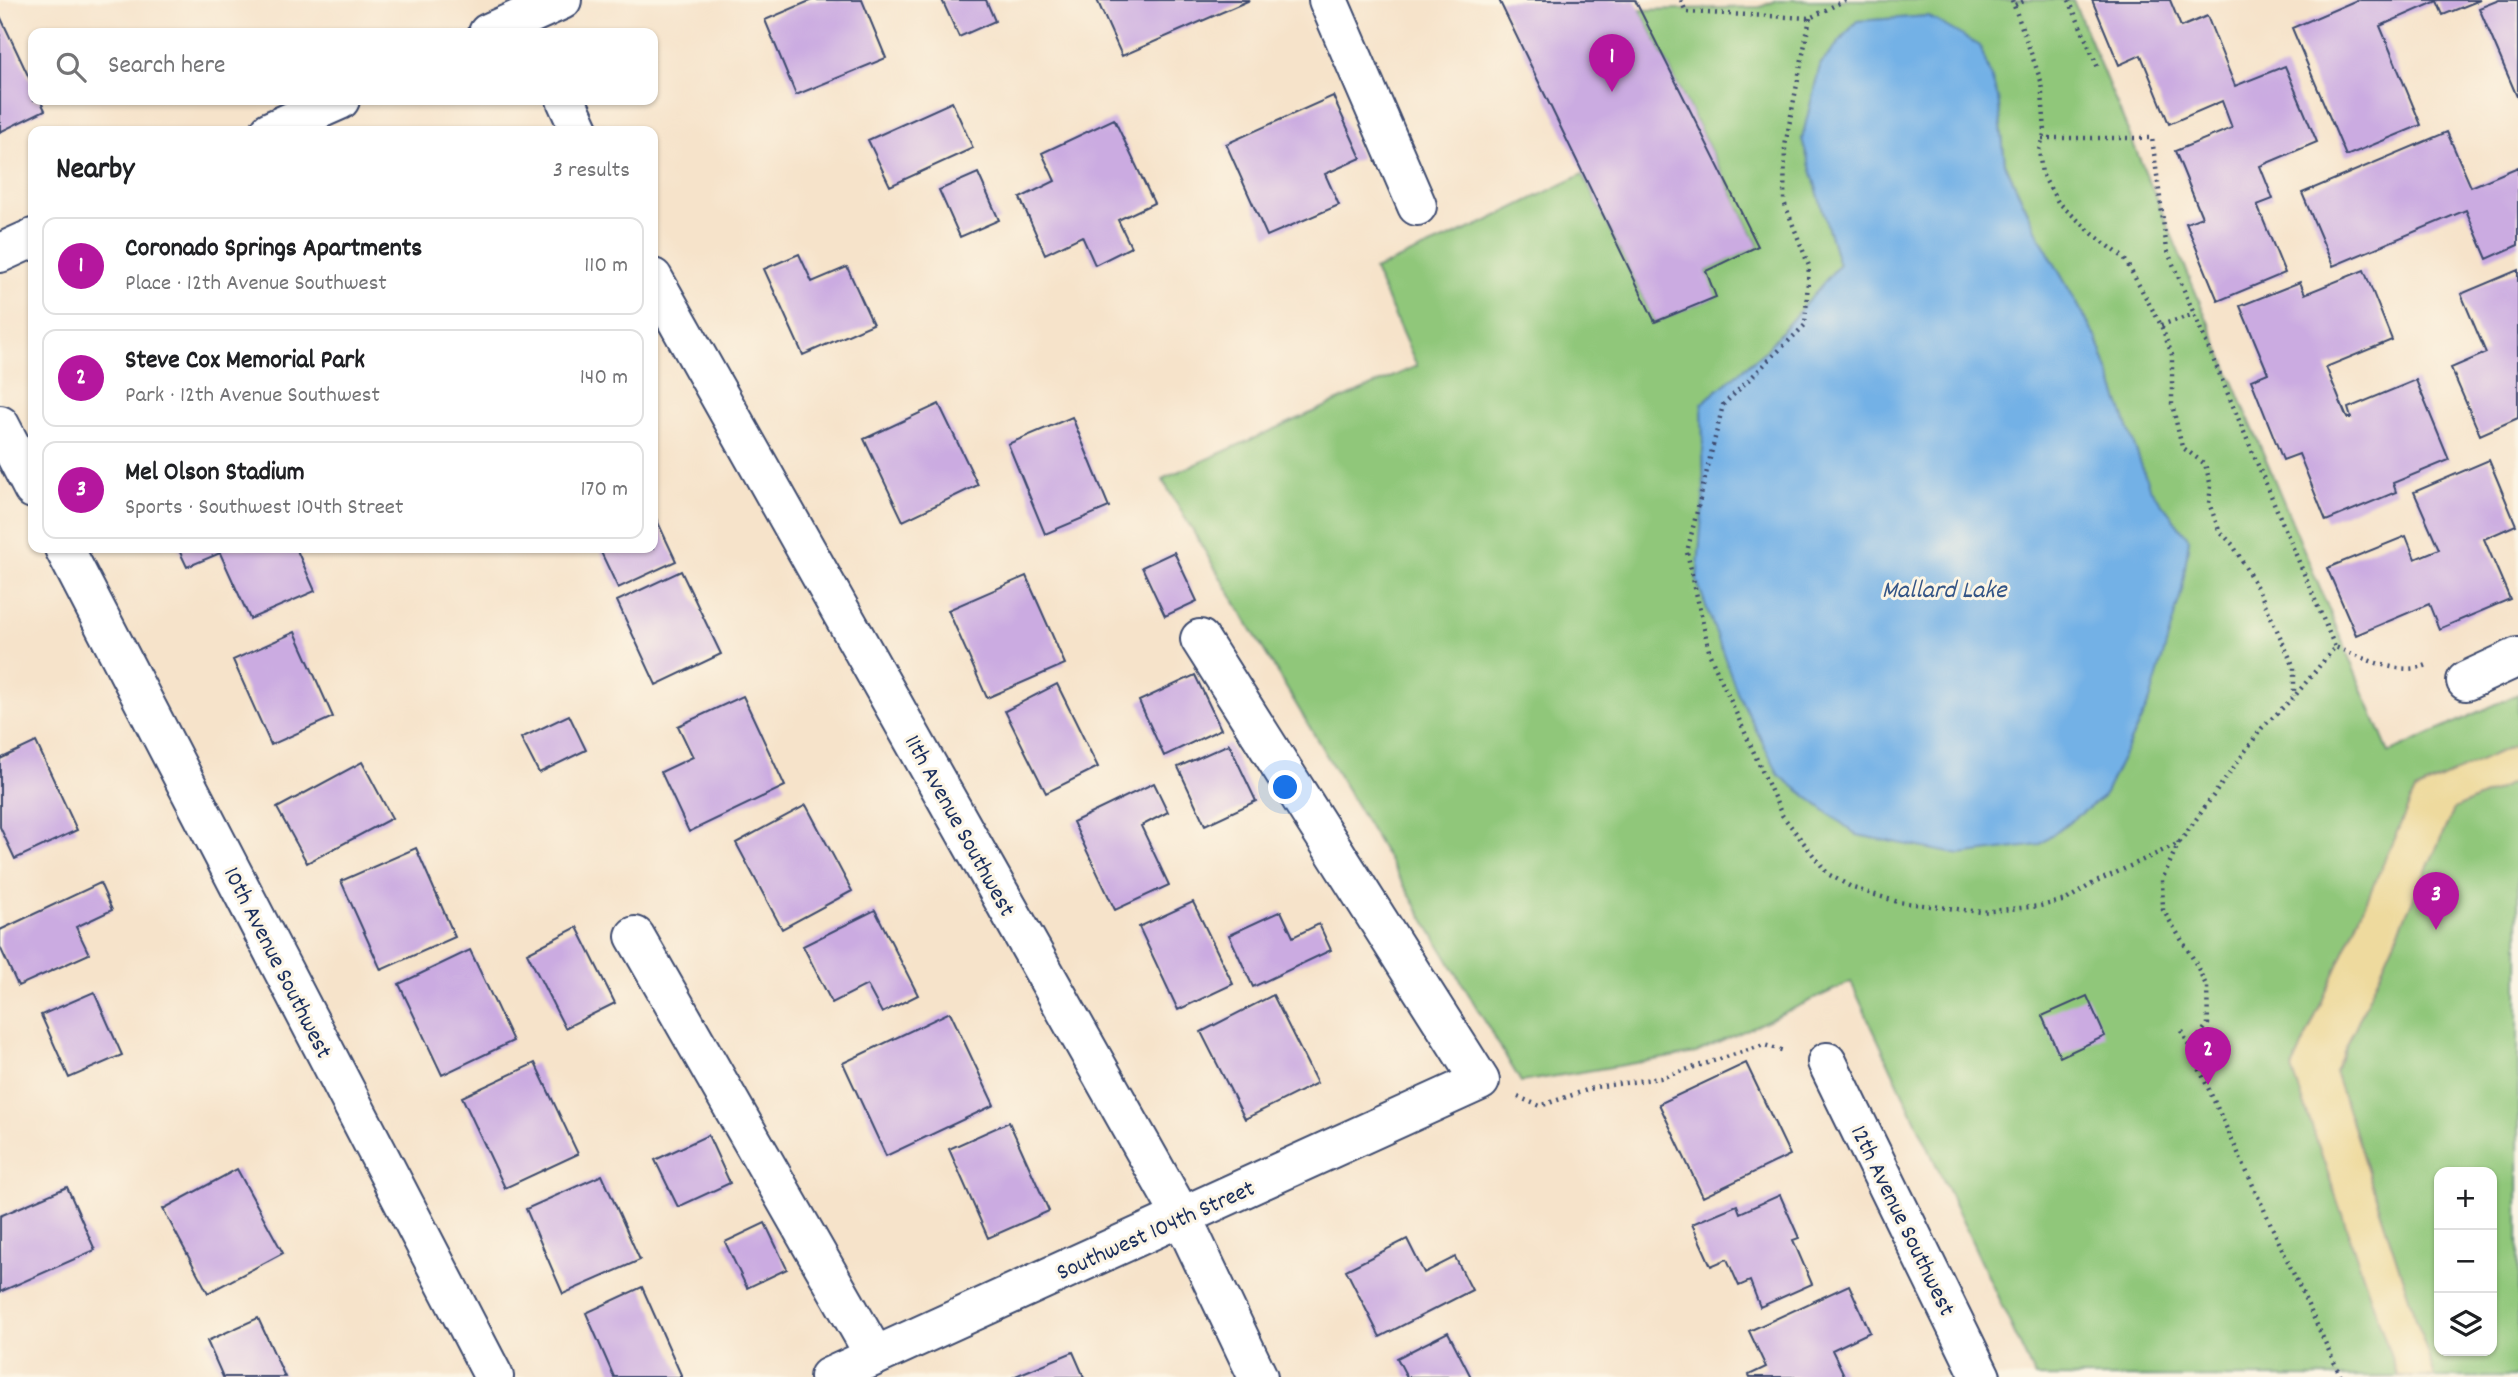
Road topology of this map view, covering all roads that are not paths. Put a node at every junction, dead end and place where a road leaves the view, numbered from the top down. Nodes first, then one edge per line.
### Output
1 (1328, 0) edge
2 (544, 11) edge
3 (501, 28) edge
4 (329, 105) edge
5 (568, 105) edge
6 (281, 126) edge
7 (578, 126) edge
8 (1417, 205) dead end
9 (28, 240) edge
10 (0, 253) edge
11 (658, 287) edge
12 (0, 425) edge
13 (28, 479) edge
14 (67, 553) edge
15 (1200, 639) dead end
16 (2518, 657) edge
17 (2466, 681) dead end
18 (635, 936) dead end
19 (1827, 1062) road end
20 (1182, 1217) junction
21 (875, 1356) junction
22 (494, 1377) edge
23 (829, 1377) edge
24 (1258, 1377) edge
25 (1981, 1377) edge

1 - 8 street
2 - 3 street
4 - 6 street
5 - 7 street
9 - 10 street
11 - 20 street, 11th Avenue Southwest
12 - 13 street
14 - 22 street, 10th Avenue Southwest
15 - 20 street, Southwest 104th Street
16 - 17 street
18 - 21 street
19 - 25 street, 12th Avenue Southwest
20 - 21 street, Southwest 104th Street
20 - 24 street, 11th Avenue Southwest
21 - 23 street, Southwest 104th Street

